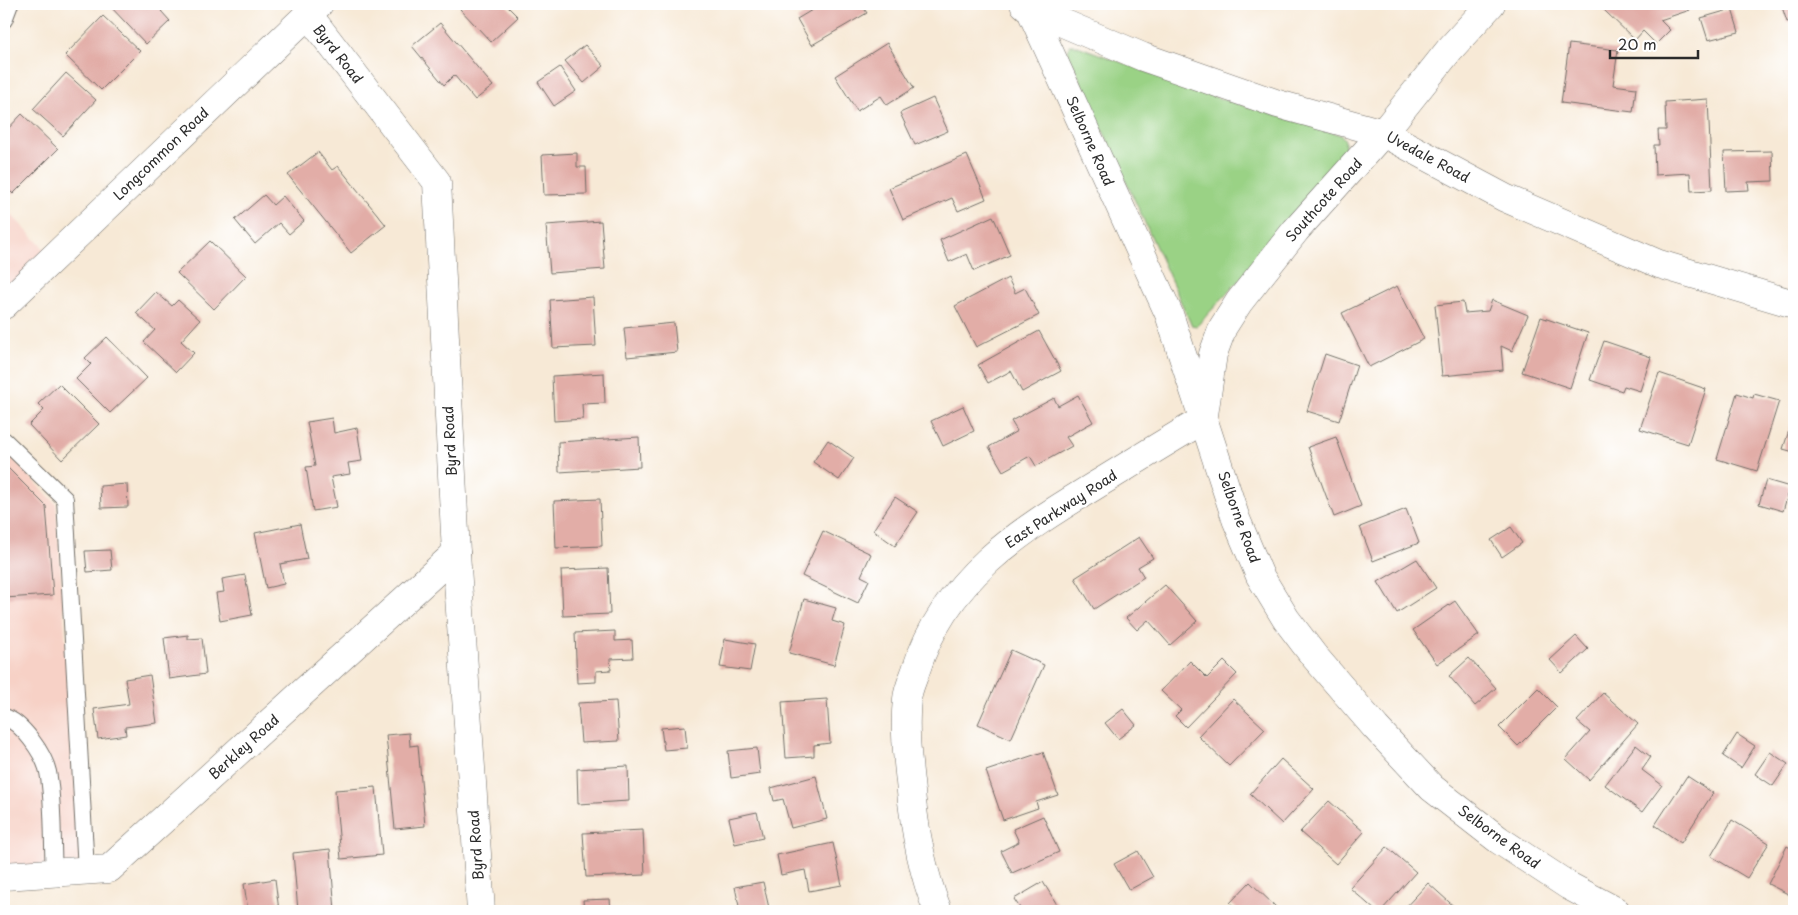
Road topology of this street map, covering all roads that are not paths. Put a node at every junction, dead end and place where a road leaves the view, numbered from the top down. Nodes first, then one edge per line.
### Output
1 (10, 4) edge
2 (1491, 4) edge
3 (1027, 6) edge
4 (313, 9) edge
5 (4, 20) edge
6 (1383, 133) junction
7 (5, 301) edge
8 (1794, 304) edge
9 (1203, 420) junction
10 (4, 440) edge
11 (456, 553) junction
12 (4, 717) edge
13 (86, 870) junction
14 (54, 873) junction
15 (4, 876) edge
16 (481, 911) edge
17 (938, 911) edge
18 (1616, 911) edge

1 - 5 lane
2 - 6 street, Southcote Road
3 - 6 street, Uvedale Road
3 - 9 street, Selborne Road
4 - 7 street, Longcommon Road
4 - 11 street, Byrd Road
6 - 8 street, Uvedale Road
6 - 9 street, Southcote Road
9 - 17 street, East Parkway Road
9 - 18 street, Selborne Road
10 - 13 lane
11 - 13 street, Berkley Road
11 - 16 street, Byrd Road
12 - 14 lane
13 - 14 street, Berkley Road
14 - 15 street, Berkley Road

